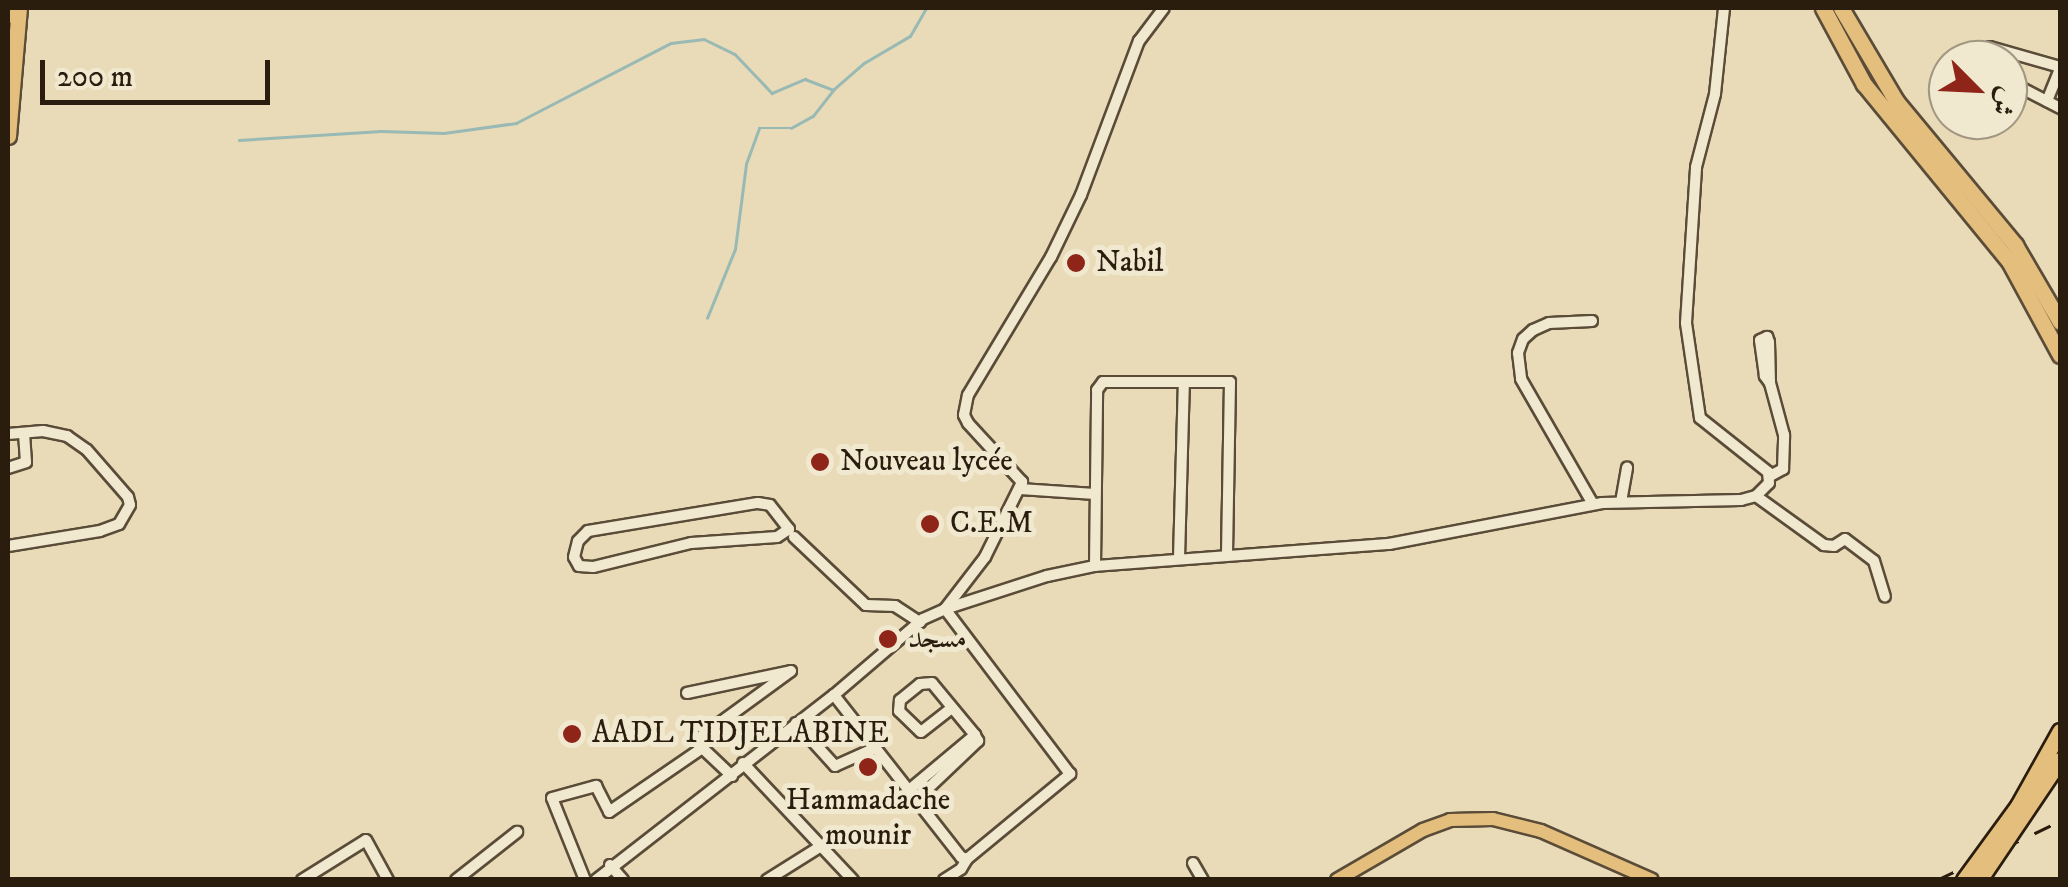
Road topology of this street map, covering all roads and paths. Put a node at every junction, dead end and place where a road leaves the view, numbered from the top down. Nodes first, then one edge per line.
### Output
1 (19, 8) edge
2 (1164, 8) edge
3 (1724, 8) edge
4 (1823, 8) edge
5 (1841, 8) edge
6 (2028, 58) edge
7 (2060, 67) edge
8 (2028, 91) edge
9 (2047, 101) junction
10 (2060, 108) edge
11 (8, 136) edge
12 (1592, 321) dead end
13 (2060, 322) edge
14 (2060, 354) edge
15 (1770, 383) dead end
16 (1184, 384) junction
17 (24, 433) junction
18 (8, 434) edge
19 (8, 468) edge
20 (1627, 468) dead end
21 (1770, 476) junction
22 (1020, 488) junction
23 (1095, 494) junction
24 (1756, 496) junction
25 (1620, 502) junction
26 (1593, 504) junction
27 (792, 533) junction
28 (8, 546) edge
29 (1227, 554) junction
30 (1179, 558) junction
31 (1095, 566) junction
32 (1885, 596) dead end
33 (944, 609) junction
34 (920, 622) junction
35 (686, 692) dead end
36 (834, 695) junction
37 (952, 708) junction
38 (796, 724) junction
39 (2060, 731) edge
40 (876, 748) junction
41 (701, 749) junction
42 (2060, 760) edge
43 (744, 763) junction
44 (732, 776) junction
45 (912, 795) junction
46 (517, 832) dead end
47 (821, 846) junction
48 (967, 859) junction
49 (1193, 863) dead end
50 (610, 864) junction
51 (302, 880) edge
52 (388, 880) edge
53 (456, 880) edge
54 (585, 880) edge
55 (596, 880) edge
56 (623, 880) edge
57 (767, 880) edge
58 (853, 880) edge
59 (944, 880) edge
60 (1203, 880) edge
61 (1337, 880) edge
62 (1652, 880) edge
63 (1964, 880) edge
64 (1979, 880) edge

1 - 11 highway
2 - 22 street
3 - 21 street
4 - 14 highway
5 - 13 highway
6 - 7 street
7 - 9 street
8 - 9 street
9 - 10 street
12 - 26 street
15 - 21 street
16 - 23 street
16 - 29 street
16 - 30 street
17 - 18 street
17 - 19 street
17 - 28 street
20 - 25 street
21 - 24 street
22 - 23 street
22 - 33 street
23 - 31 street
24 - 25 street
24 - 32 street
25 - 26 street
26 - 29 street
27 - 27 street
27 - 34 street
29 - 30 street
30 - 31 street
31 - 33 street
33 - 34 street
33 - 48 street
34 - 36 street
35 - 41 street
36 - 38 street
36 - 40 street
37 - 37 street
37 - 45 street
38 - 40 street
38 - 43 street
39 - 63 highway, bridge
40 - 45 street
41 - 44 street
41 - 54 street
42 - 64 highway, bridge
43 - 44 street
43 - 47 street
44 - 50 street
45 - 48 street
46 - 53 street
47 - 57 street
47 - 58 street
48 - 59 street
49 - 60 street
50 - 55 street
50 - 56 street
51 - 52 street
61 - 62 main road

